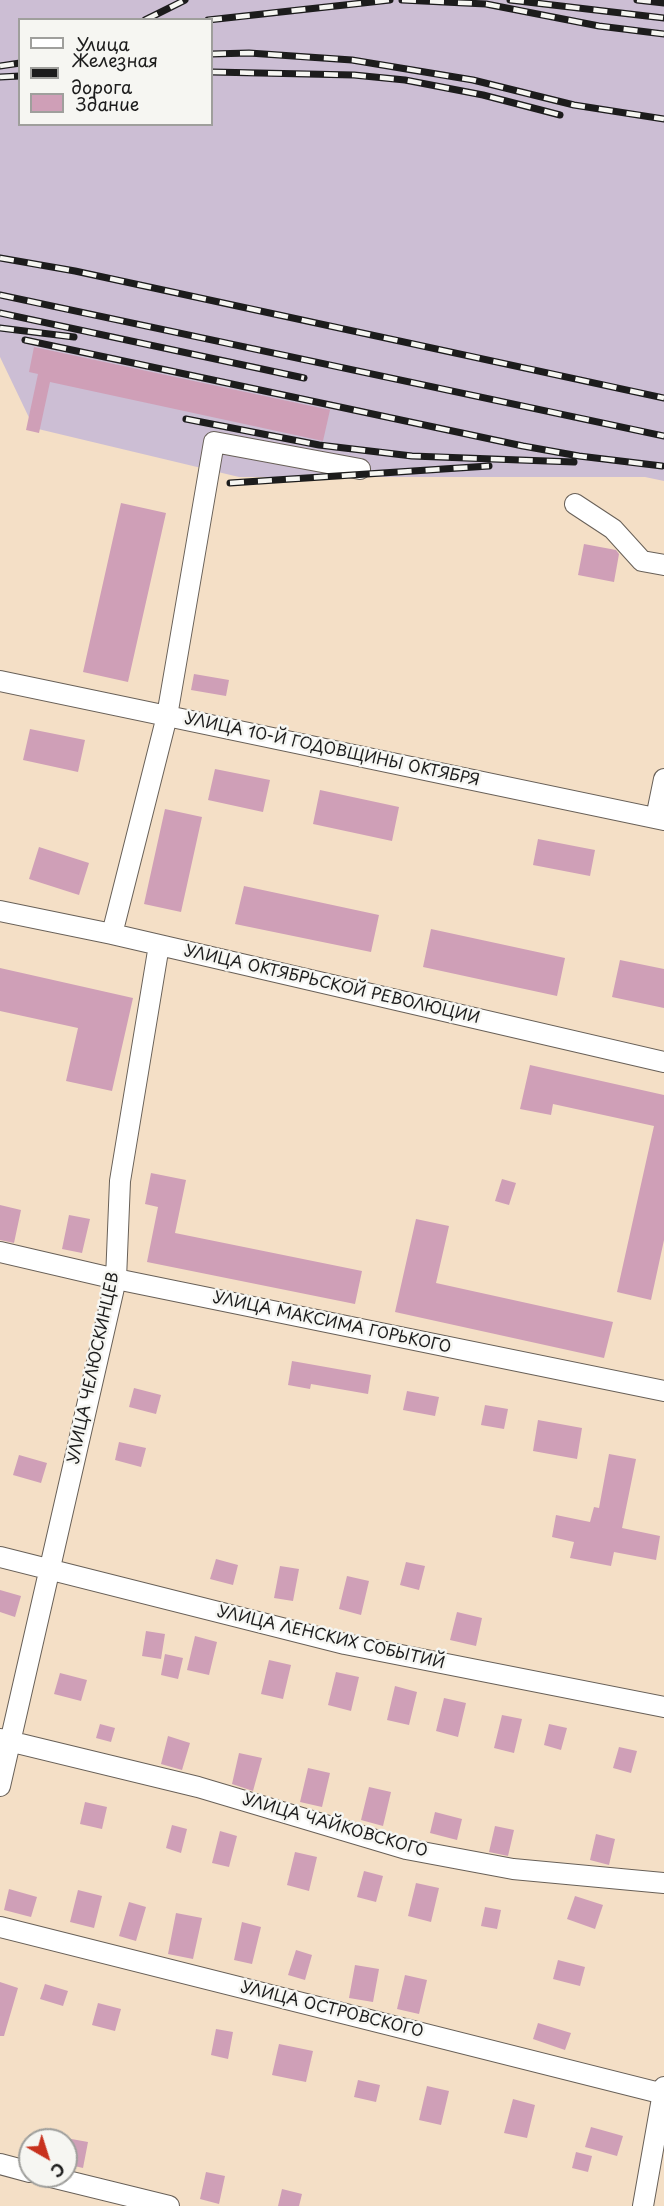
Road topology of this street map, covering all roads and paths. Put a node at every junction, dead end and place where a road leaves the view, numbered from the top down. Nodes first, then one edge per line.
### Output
1 (360, 469) dead end
2 (575, 504) dead end
3 (664, 565) edge
4 (0, 681) edge
5 (167, 716) junction
6 (664, 779) edge
7 (660, 819) edge
8 (0, 910) edge
9 (112, 934) junction
10 (159, 945) junction
11 (664, 1062) edge
12 (0, 1252) edge
13 (116, 1279) junction
14 (664, 1391) edge
15 (0, 1557) edge
16 (49, 1569) junction
17 (664, 1707) edge
18 (5, 1740) edge
19 (0, 1786) edge
20 (664, 1882) edge
21 (0, 1927) edge
22 (664, 2087) edge
23 (664, 2094) edge
24 (0, 2164) edge
25 (18, 2169) edge
26 (78, 2184) edge
27 (169, 2206) edge
28 (643, 2206) edge

1 - 5 street
2 - 3 street
4 - 5 street, УЛИЦА 10-Й ГОДОВЩИНЫ ОКТЯБРЯ
5 - 7 street, УЛИЦА 10-Й ГОДОВЩИНЫ ОКТЯБРЯ
5 - 9 street
6 - 7 street
8 - 9 street, УЛИЦА ОКТЯБРЬСКОЙ РЕВОЛЮЦИИ
9 - 10 street, УЛИЦА ОКТЯБРЬСКОЙ РЕВОЛЮЦИИ
10 - 11 street, УЛИЦА ОКТЯБРЬСКОЙ РЕВОЛЮЦИИ
10 - 13 street, УЛИЦА ЧЕЛЮСКИНЦЕВ
12 - 13 street, УЛИЦА МАКСИМА ГОРЬКОГО
13 - 14 street, УЛИЦА МАКСИМА ГОРЬКОГО
13 - 16 street, УЛИЦА ЧЕЛЮСКИНЦЕВ
15 - 16 street, УЛИЦА ЛЕНСКИХ СОБЫТИЙ
16 - 17 street, УЛИЦА ЛЕНСКИХ СОБЫТИЙ
16 - 18 street, УЛИЦА ЧЕЛЮСКИНЦЕВ
18 - 19 street, УЛИЦА ЧЕЛЮСКИНЦЕВ
18 - 20 street, УЛИЦА ЧАЙКОВСКОГО
21 - 23 street, УЛИЦА ОСТРОВСКОГО
22 - 23 street
23 - 28 street
24 - 25 street
26 - 27 street

